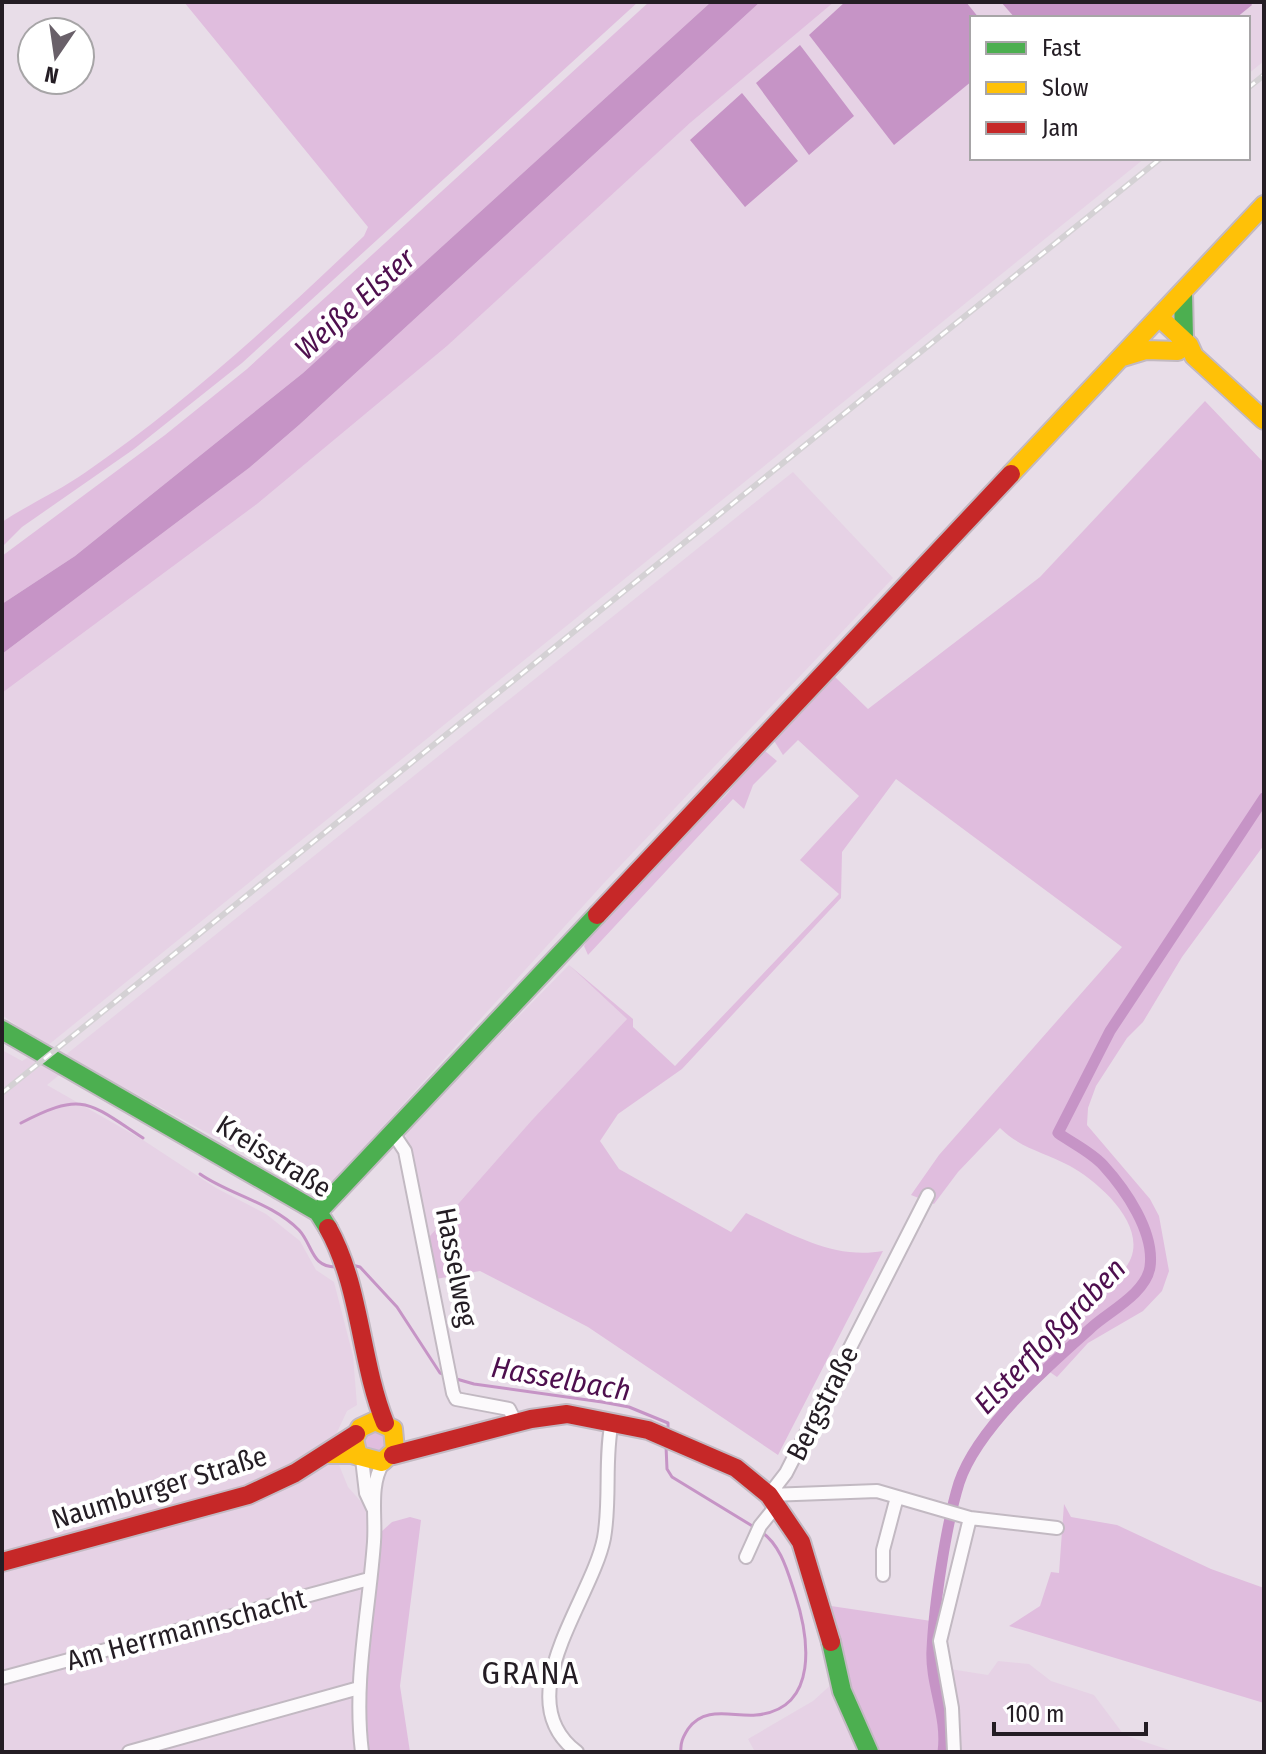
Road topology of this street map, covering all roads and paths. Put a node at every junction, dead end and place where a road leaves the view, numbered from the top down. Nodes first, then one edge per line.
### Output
1 (1264, 205) edge
2 (1183, 292) junction
3 (1155, 322) junction
4 (1185, 349) junction
5 (1123, 357) junction
6 (1264, 420) edge
7 (2, 1030) edge
8 (393, 1133) junction
9 (928, 1195) dead end
10 (318, 1212) junction
11 (374, 1394) junction
12 (516, 1420) junction
13 (612, 1421) junction
14 (390, 1428) junction
15 (360, 1429) junction
16 (434, 1445) junction
17 (328, 1454) junction
18 (360, 1458) junction
19 (388, 1459) junction
20 (897, 1497) junction
21 (773, 1500) junction
22 (373, 1508) junction
23 (959, 1515) junction
24 (1057, 1528) dead end
25 (746, 1557) dead end
26 (2, 1562) edge
27 (883, 1575) dead end
28 (369, 1579) junction
29 (2, 1678) edge
30 (359, 1688) junction
31 (866, 1751) edge
32 (129, 1752) edge
33 (362, 1752) edge
34 (577, 1752) edge
35 (954, 1752) edge

1 - 2 main road
2 - 3 main road
2 - 4 main road
3 - 4 main road
3 - 5 main road
4 - 5 main road
4 - 6 main road
5 - 8 main road
7 - 10 main road, Kreisstraße
8 - 10 main road
8 - 12 street, Hasselweg
9 - 21 street, Bergstraße
10 - 11 main road, Kreisstraße
11 - 14 main road, Kreisstraße
11 - 15 main road
12 - 13 main road
12 - 16 main road
13 - 21 main road
13 - 34 street
14 - 15 main road
14 - 16 main road
14 - 19 main road
15 - 17 main road, Naumburger Straße
15 - 18 main road
16 - 19 main road
17 - 18 main road
17 - 26 main road, Naumburger Straße
18 - 19 main road
18 - 22 street
19 - 22 street
20 - 21 street, Bergstraße
20 - 23 street, Bergstraße
20 - 27 street
21 - 25 street
21 - 31 main road
22 - 28 street
23 - 24 street, Bergstraße
23 - 35 street
28 - 29 street, Am Herrmannschacht
28 - 30 street
30 - 32 street
30 - 33 street

